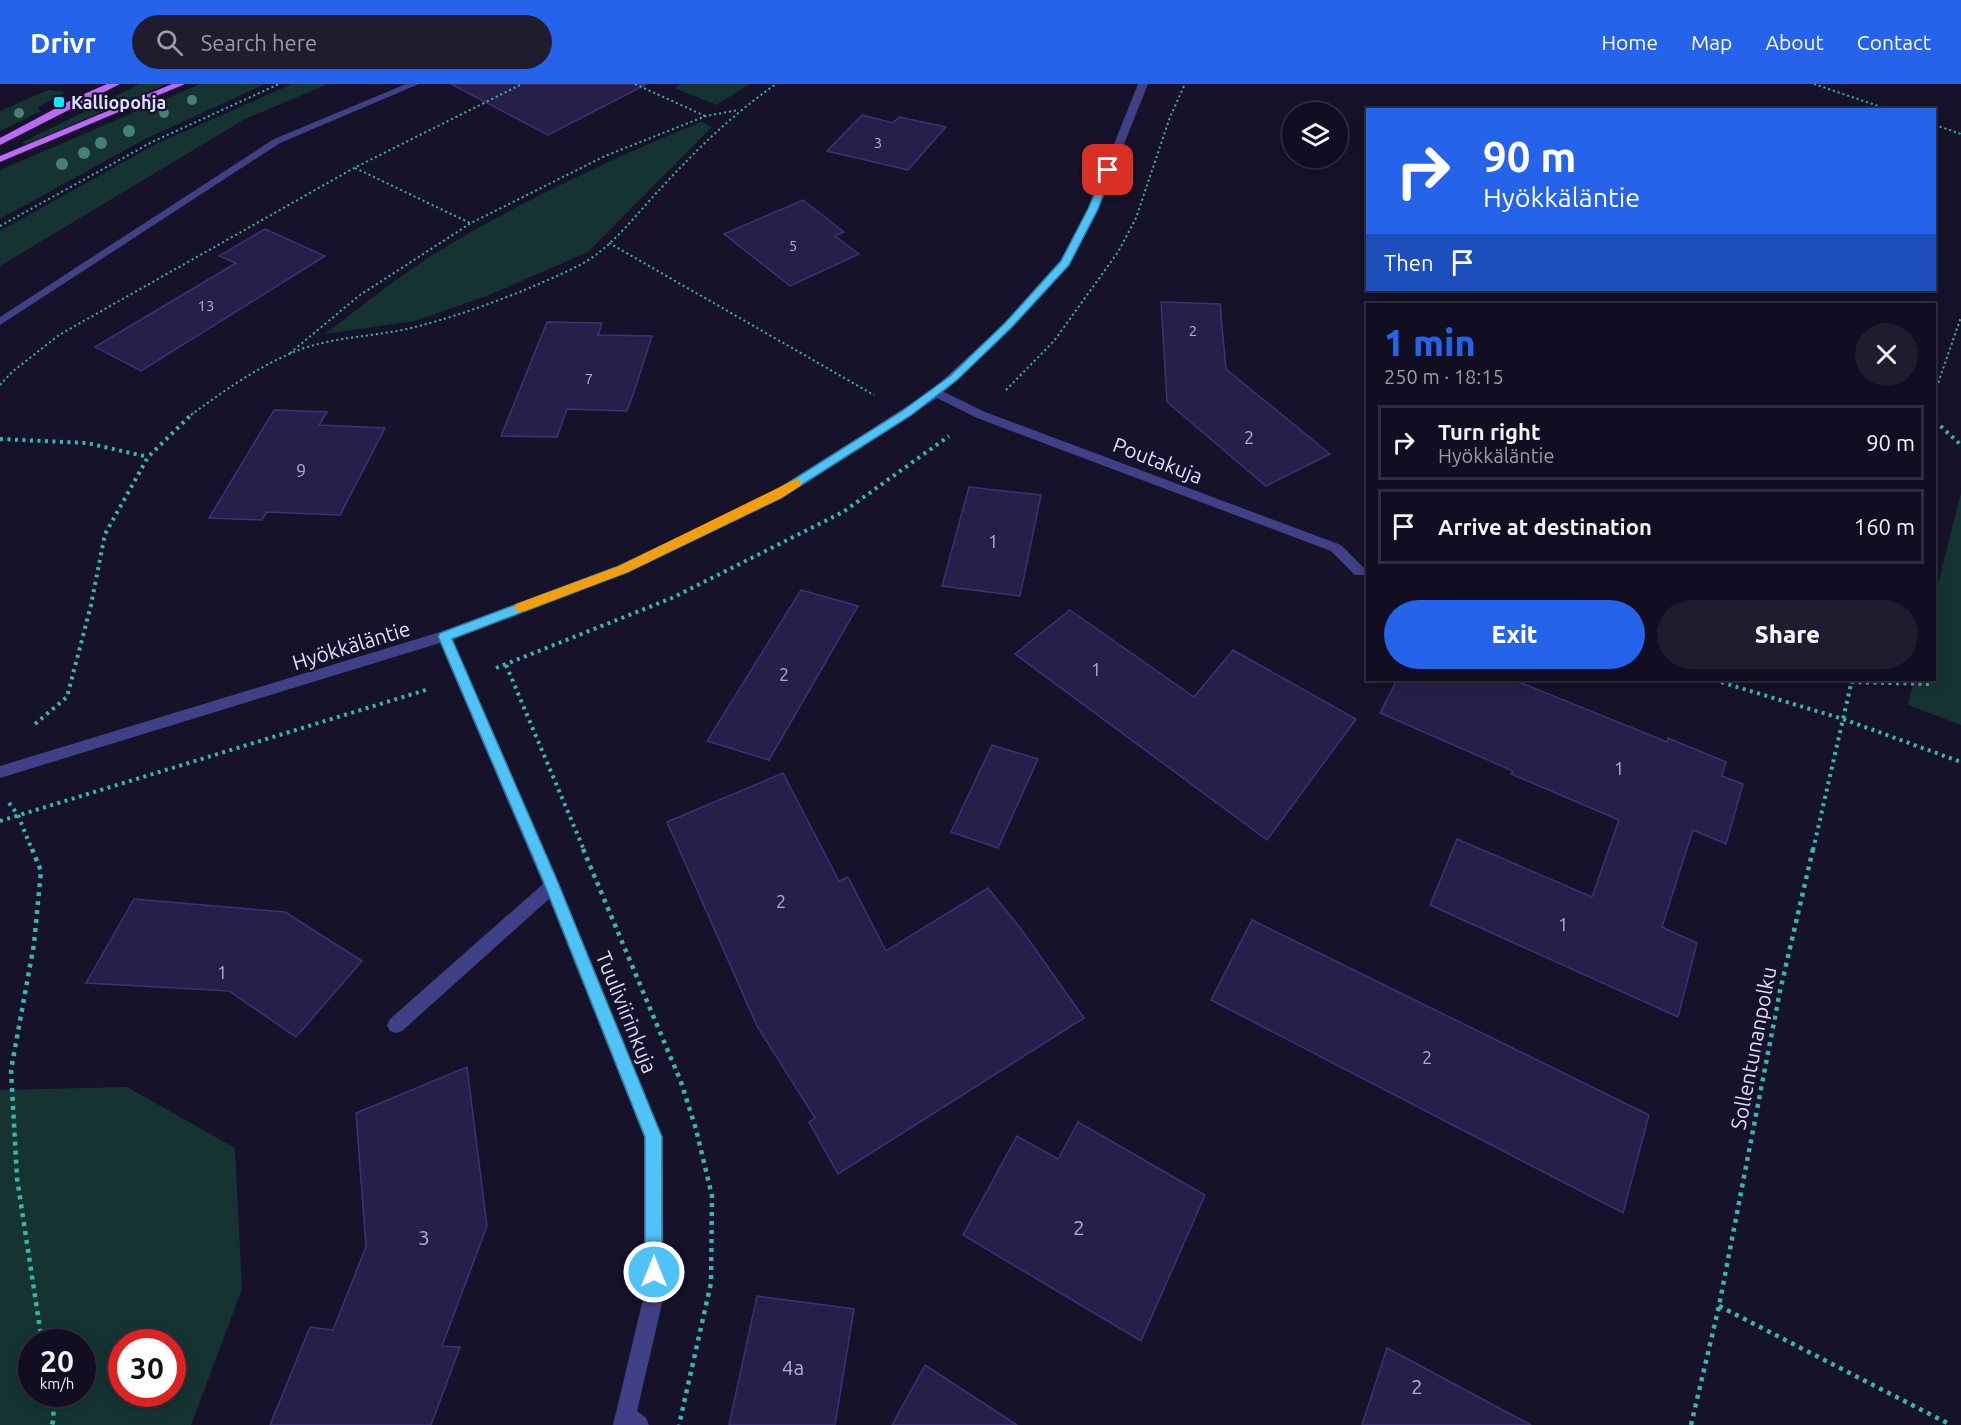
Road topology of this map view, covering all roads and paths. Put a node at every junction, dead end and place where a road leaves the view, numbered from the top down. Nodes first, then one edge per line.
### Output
1 (115, 84) edge
2 (180, 84) edge
3 (279, 84) edge
4 (414, 84) edge
5 (522, 84) edge
6 (634, 84) edge
7 (776, 84) edge
8 (1143, 84) edge
9 (1814, 84) edge
10 (1884, 108) edge
11 (739, 110) junction
12 (706, 116) junction
13 (1936, 125) edge
14 (1961, 134) edge
15 (0, 142) edge
16 (0, 159) edge
17 (354, 168) junction
18 (471, 223) junction
19 (0, 226) edge
20 (609, 243) junction
21 (1961, 317) edge
22 (0, 322) edge
23 (288, 354) junction
24 (0, 385) edge
25 (1936, 389) edge
26 (936, 393) junction
27 (906, 414) junction
28 (1936, 422) edge
29 (948, 437) dead end
30 (0, 439) edge
31 (1961, 445) edge
32 (148, 457) junction
33 (1360, 572) dead end
34 (444, 636) junction
35 (1717, 681) edge
36 (1852, 681) edge
37 (1930, 684) dead end
38 (1843, 719) junction
39 (31, 728) dead end
40 (1961, 762) edge
41 (0, 772) edge
42 (18, 815) dead end
43 (552, 886) junction
44 (396, 1024) dead end
45 (1719, 1306) junction
46 (40, 1329) edge
47 (52, 1407) edge
48 (629, 1422) edge
49 (52, 1425) edge
50 (1691, 1425) edge
51 (1951, 1425) edge

1 - 15 main road
2 - 16 main road
3 - 19 path
4 - 22 street
5 - 17 path
6 - 12 path
7 - 11 path
8 - 26 street, Hyökkäläntie
9 - 10 path
11 - 12 path
11 - 20 path
12 - 18 path
13 - 14 path
17 - 18 path
17 - 24 path
18 - 23 path
20 - 23 path
20 - 27 path
21 - 25 path
23 - 32 path
26 - 27 street, Hyökkäläntie
26 - 33 street, Poutakuja
27 - 29 path
27 - 34 street, Hyökkäläntie
28 - 31 path
30 - 32 path
32 - 39 path
34 - 41 street, Hyökkäläntie
34 - 43 street, Tuuliviirinkuja
35 - 38 path
36 - 37 path
36 - 38 path, Sollentunanpolku
38 - 40 path
38 - 45 path, Sollentunanpolku
42 - 46 path
43 - 44 street
43 - 48 street, Tuuliviirinkuja
45 - 50 path, Sollentunanpolku
45 - 51 path
47 - 49 path

